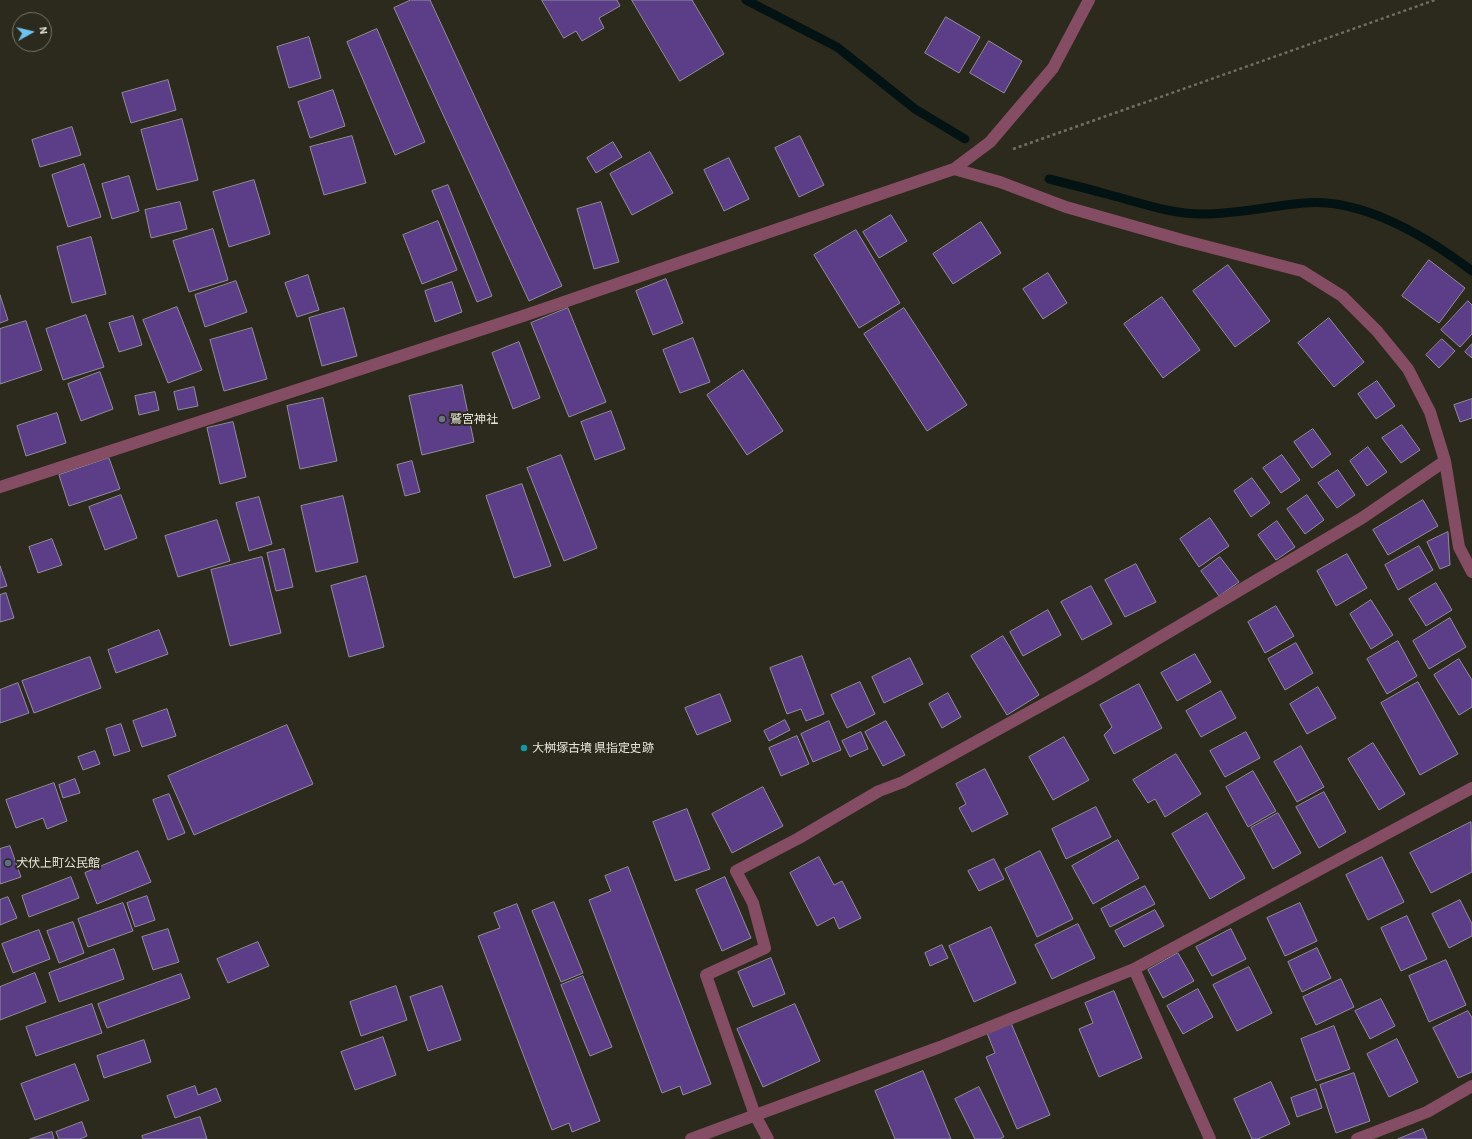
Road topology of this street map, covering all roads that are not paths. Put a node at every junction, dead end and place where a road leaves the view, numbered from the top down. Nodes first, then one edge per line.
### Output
1 (1089, 0) edge
2 (954, 169) junction
3 (1445, 461) junction
4 (0, 487) edge
5 (1472, 572) edge
6 (1472, 788) edge
7 (1134, 969) junction
8 (1472, 1086) edge
9 (755, 1115) junction
10 (691, 1139) edge
11 (768, 1139) edge
12 (1210, 1139) edge
13 (1357, 1139) edge

1 - 2 street
2 - 3 street
2 - 4 street
3 - 5 street
3 - 9 street
6 - 7 street
7 - 9 street
7 - 12 street
8 - 13 street
9 - 10 street
9 - 11 street

